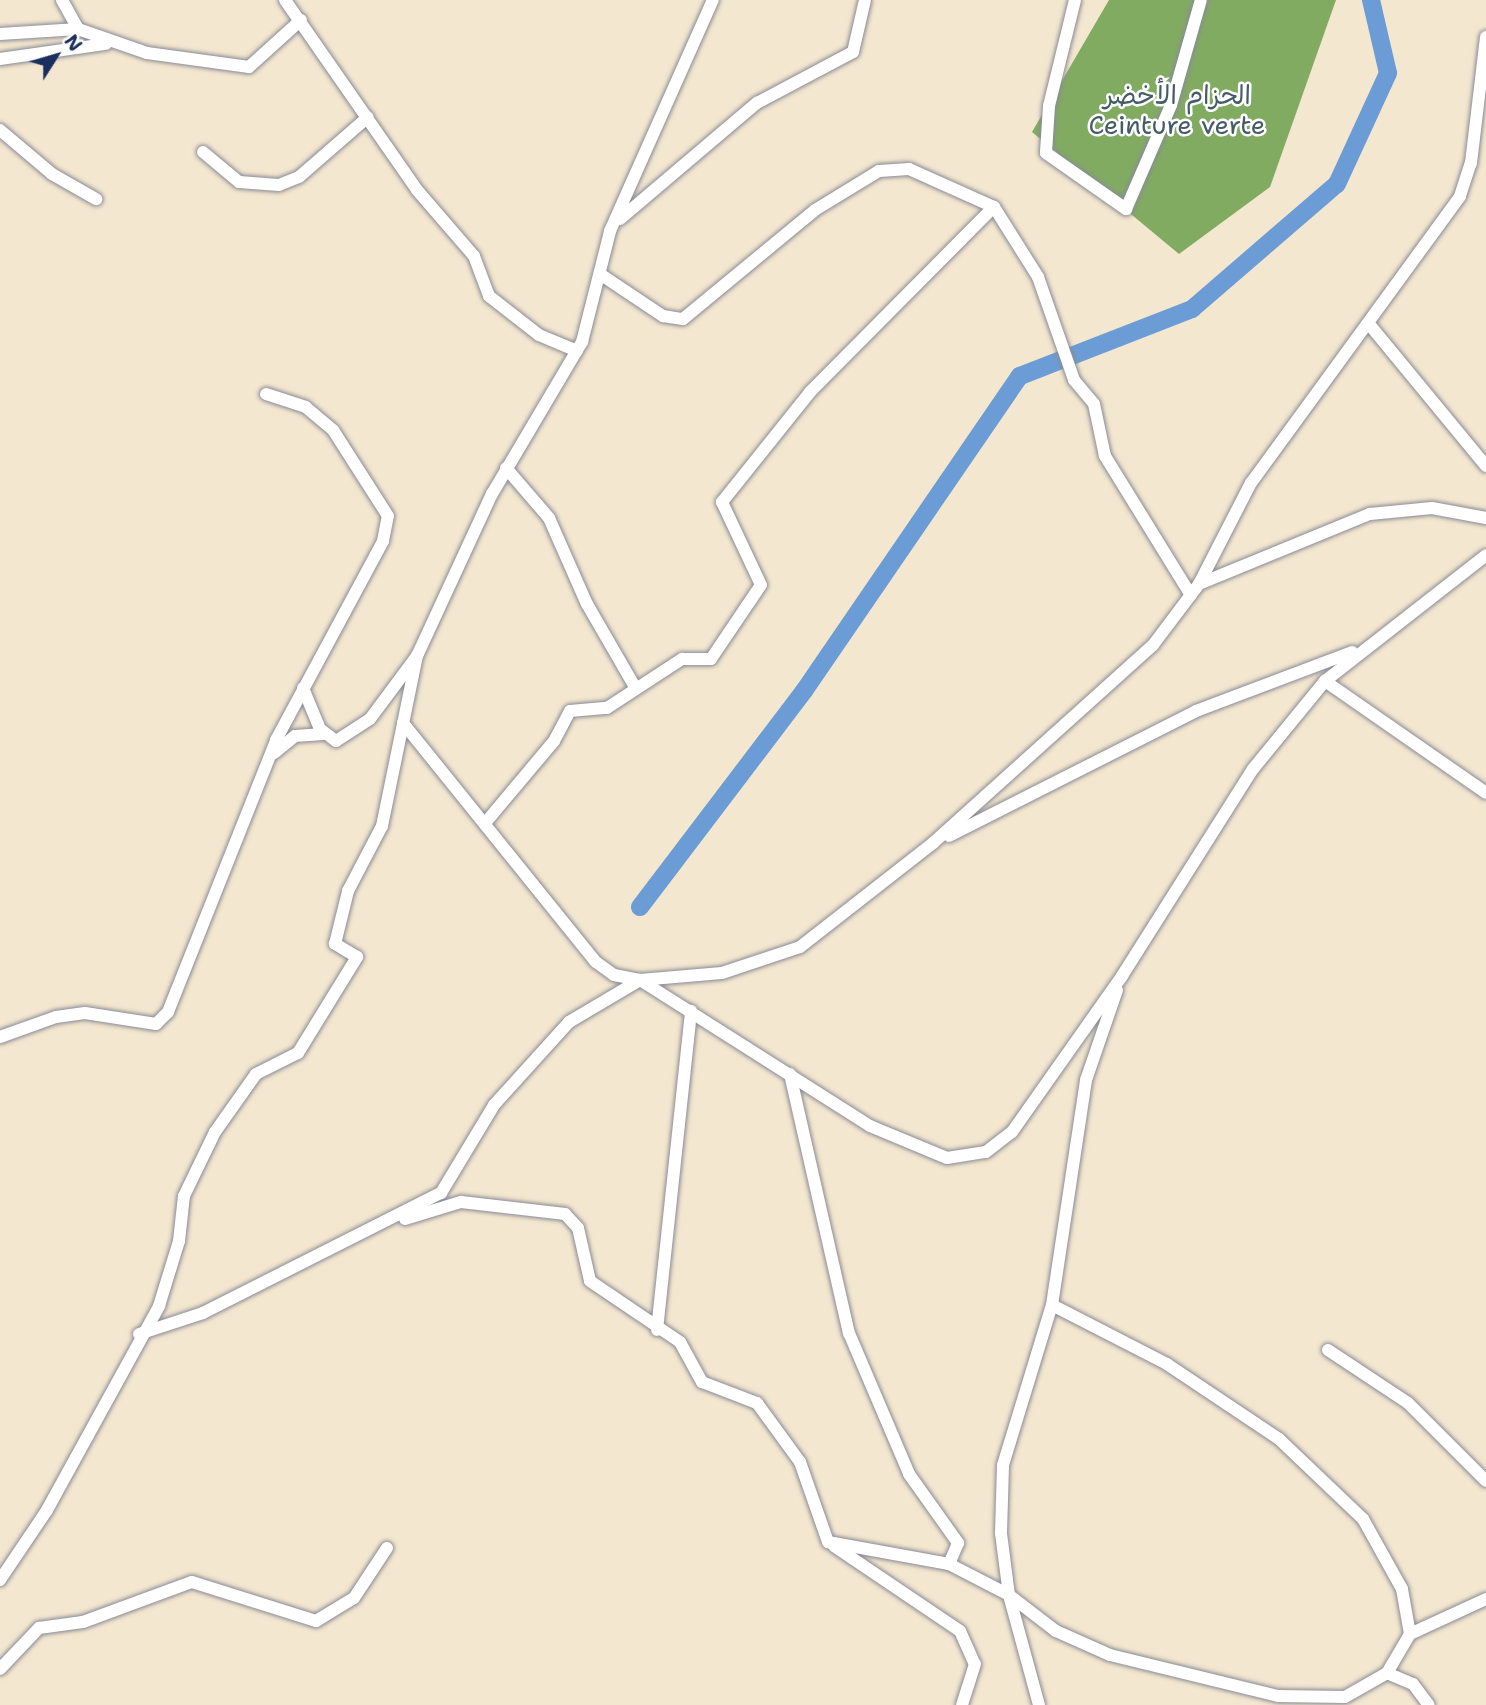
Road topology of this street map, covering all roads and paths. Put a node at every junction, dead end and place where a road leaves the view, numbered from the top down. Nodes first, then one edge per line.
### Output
1 (62, 0) edge
2 (713, 0) edge
3 (865, 0) edge
4 (1075, 0) edge
5 (1201, 0) edge
6 (287, 1) edge
7 (301, 20) junction
8 (78, 29) junction
9 (0, 34) edge
10 (1486, 37) edge
11 (121, 44) junction
12 (0, 59) edge
13 (368, 117) junction
14 (0, 130) edge
15 (204, 152) dead end
16 (96, 200) dead end
17 (993, 207) junction
18 (610, 231) junction
19 (600, 274) junction
20 (1369, 324) junction
21 (577, 351) junction
22 (266, 394) dead end
23 (1486, 466) edge
24 (506, 468) junction
25 (1486, 518) edge
26 (1486, 555) edge
27 (1199, 584) junction
28 (1191, 595) junction
29 (1362, 649) junction
30 (417, 656) junction
31 (1325, 681) junction
32 (635, 687) junction
33 (303, 688) junction
34 (403, 723) junction
35 (323, 734) junction
36 (262, 771) junction
37 (1486, 793) edge
38 (486, 822) junction
39 (933, 843) junction
40 (1122, 976) junction
41 (640, 980) junction
42 (691, 1011) junction
43 (0, 1037) edge
44 (790, 1074) junction
45 (375, 1229) junction
46 (1052, 1305) junction
47 (657, 1330) junction
48 (139, 1334) junction
49 (1328, 1350) dead end
50 (1486, 1481) edge
51 (828, 1542) junction
52 (387, 1548) dead end
53 (949, 1564) junction
54 (0, 1580) edge
55 (1009, 1595) junction
56 (1486, 1599) edge
57 (1410, 1634) junction
58 (0, 1669) edge
59 (1387, 1673) junction
60 (1345, 1697) junction
61 (962, 1705) edge
62 (1039, 1705) edge
63 (1331, 1705) edge
64 (1429, 1705) edge

1 - 8 street
2 - 18 street
3 - 18 street
4 - 5 street
6 - 7 street
7 - 11 street
7 - 13 street
8 - 9 street
8 - 11 street
10 - 20 street
11 - 12 street
13 - 15 street
13 - 21 street
14 - 16 street
17 - 19 street
17 - 28 street
17 - 32 street
18 - 19 street
19 - 21 street
20 - 23 street
20 - 27 street
21 - 24 street
22 - 33 street
24 - 30 street
24 - 32 street
25 - 27 street
26 - 29 street
27 - 28 street
28 - 39 street
29 - 31 street
29 - 39 street
30 - 34 street
30 - 35 street
31 - 37 street
31 - 40 street
32 - 38 street
33 - 35 street
33 - 36 street
34 - 38 street
34 - 48 street
35 - 36 street
36 - 43 street
38 - 41 street
39 - 41 street
40 - 44 street
40 - 46 street
41 - 42 street
41 - 45 street
42 - 44 street
42 - 47 street
44 - 53 street
45 - 47 street
45 - 48 street
46 - 55 street
46 - 57 street
47 - 51 street
48 - 54 street
49 - 50 street
51 - 53 street
51 - 61 street
52 - 58 street
53 - 55 street
55 - 60 street
55 - 62 street
56 - 57 street
57 - 59 street
59 - 60 street
59 - 64 street
60 - 63 street

